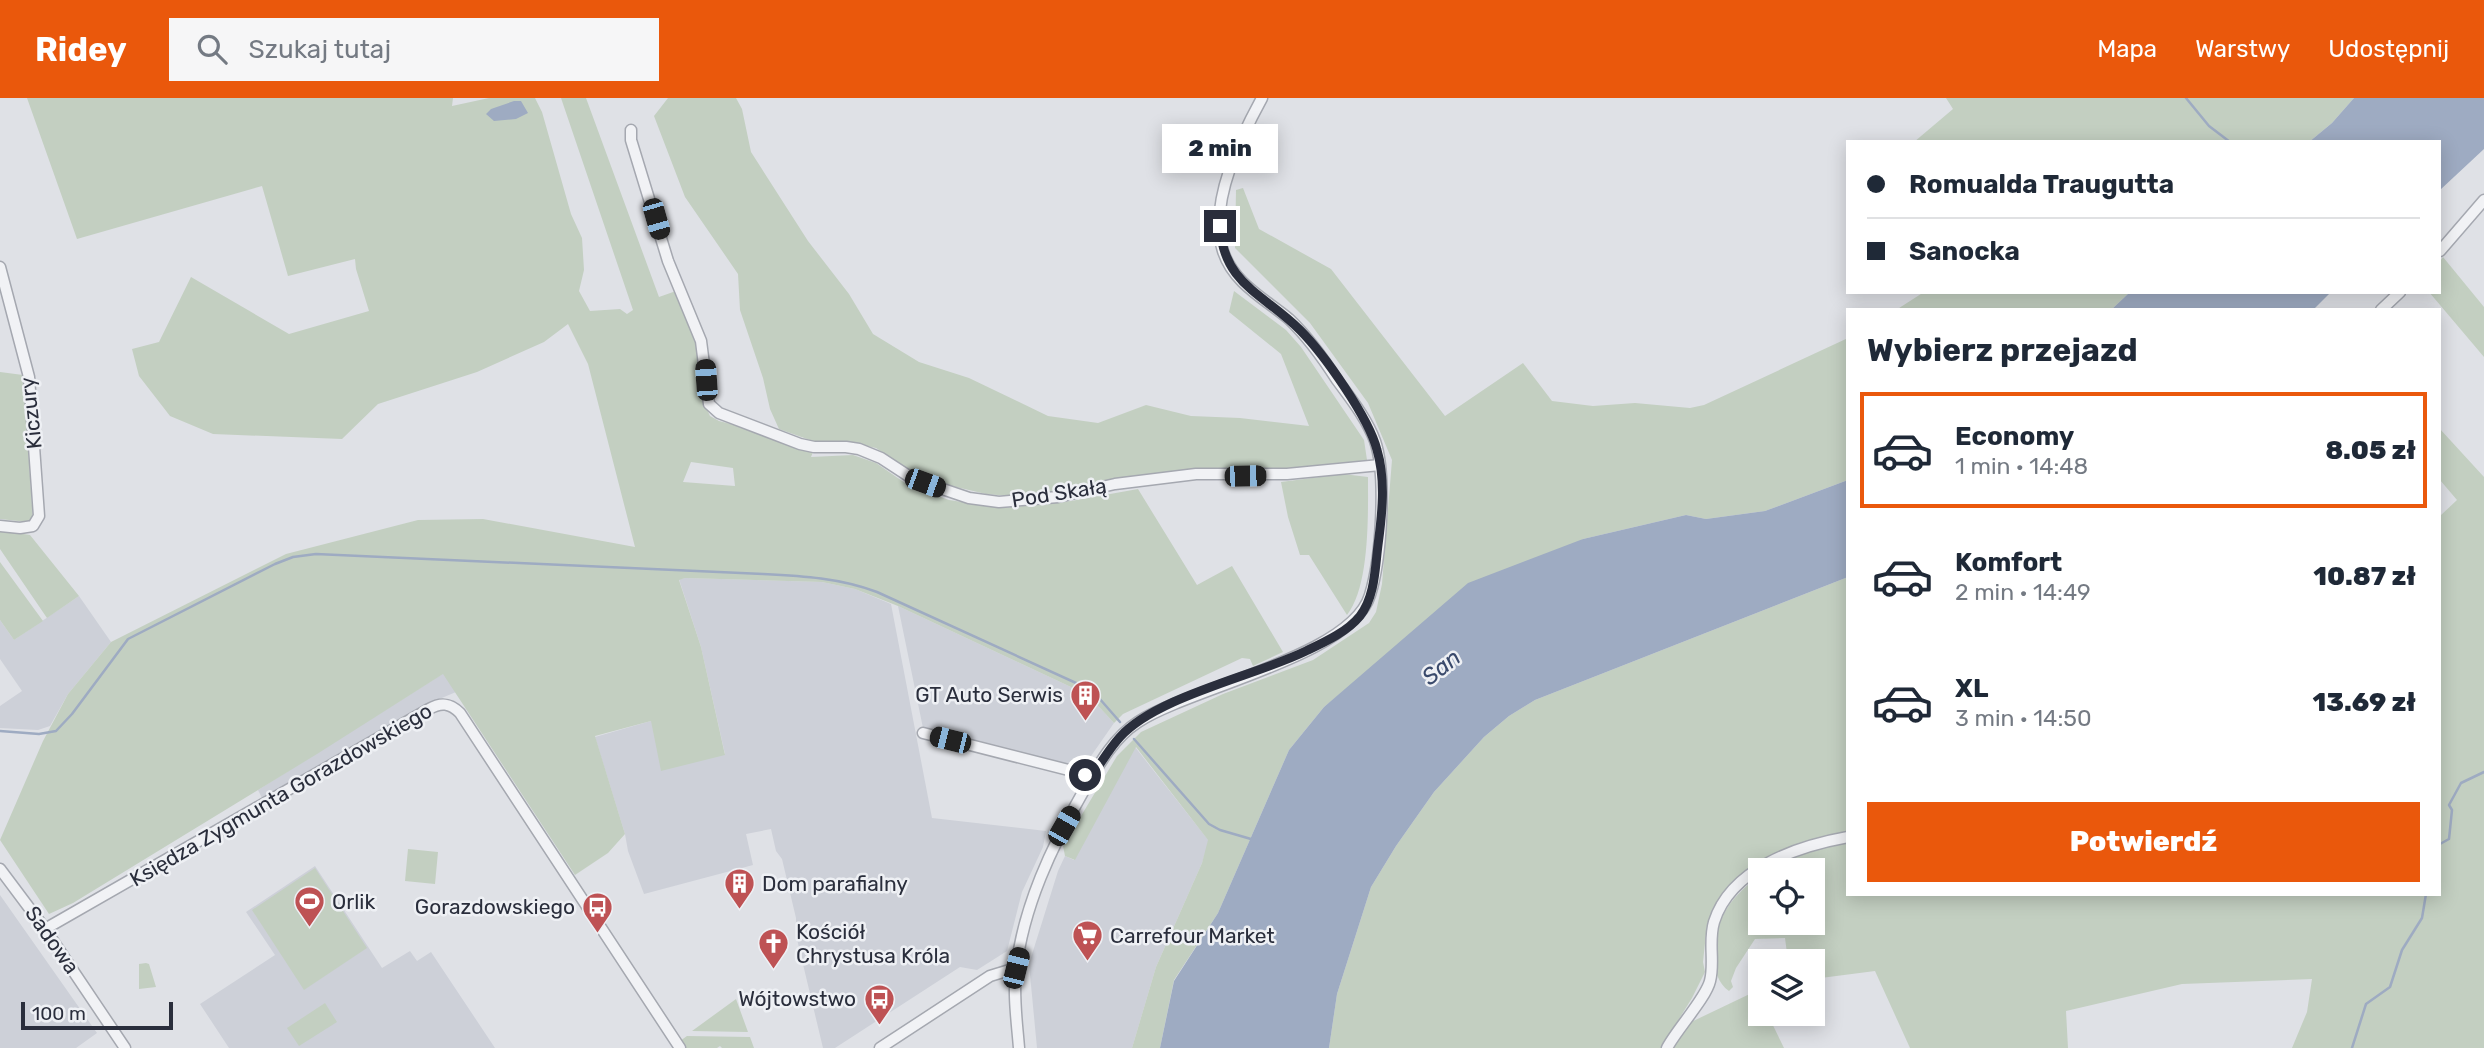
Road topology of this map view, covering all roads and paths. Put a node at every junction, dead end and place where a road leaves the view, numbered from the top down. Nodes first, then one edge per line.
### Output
1 (1262, 98) edge
2 (631, 130) dead end
3 (2484, 200) edge
4 (2441, 250) edge
5 (0, 267) edge
6 (2398, 294) edge
7 (2383, 308) edge
8 (1380, 465) junction
9 (0, 526) edge
10 (923, 733) dead end
11 (1092, 776) junction
12 (1846, 837) edge
13 (0, 869) edge
14 (45, 929) junction
15 (1016, 968) junction
16 (125, 1048) edge
17 (680, 1048) edge
18 (880, 1048) edge
19 (1019, 1048) edge
20 (1667, 1048) edge

1 - 8 street
2 - 8 street, Pod Skałą
3 - 4 street
5 - 9 street, Kiczury
6 - 7 street
8 - 11 street
10 - 11 street
11 - 15 street
12 - 20 street
13 - 14 street, Sadowa
14 - 16 street, Sadowa
14 - 17 street, Księdza Zygmunta Gorazdowskiego
15 - 18 street
15 - 19 street

